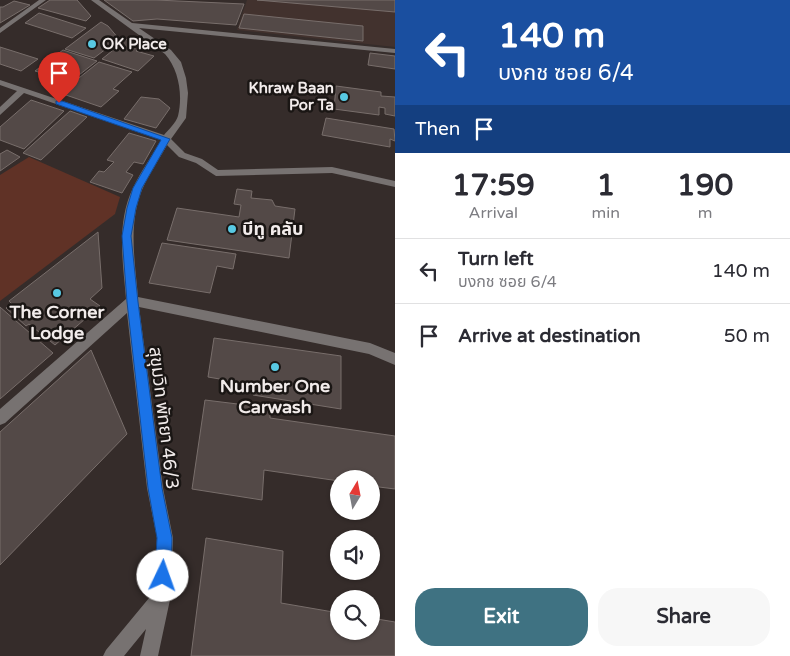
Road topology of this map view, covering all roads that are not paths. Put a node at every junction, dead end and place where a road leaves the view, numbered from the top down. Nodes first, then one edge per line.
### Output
1 (43, 0) edge
2 (94, 0) edge
3 (127, 25) junction
4 (0, 31) edge
5 (395, 51) edge
6 (0, 82) edge
7 (23, 90) junction
8 (0, 112) edge
9 (166, 139) junction
10 (395, 184) edge
11 (132, 302) junction
12 (395, 359) edge
13 (0, 418) edge
14 (162, 595) junction
15 (112, 656) edge
16 (149, 656) edge

1 - 4 street
2 - 3 street, สุขุมวิท พัทยา 46/3
3 - 5 street
3 - 9 street, สุขุมวิท พัทยา 46/3
6 - 7 street
7 - 8 street
7 - 9 street
9 - 10 street
9 - 11 street, สุขุมวิท พัทยา 46/3
11 - 12 street
11 - 13 street
11 - 14 street, สุขุมวิท พัทยา 46/3
14 - 15 street
14 - 16 street, สุขุมวิท พัทยา 46/3

